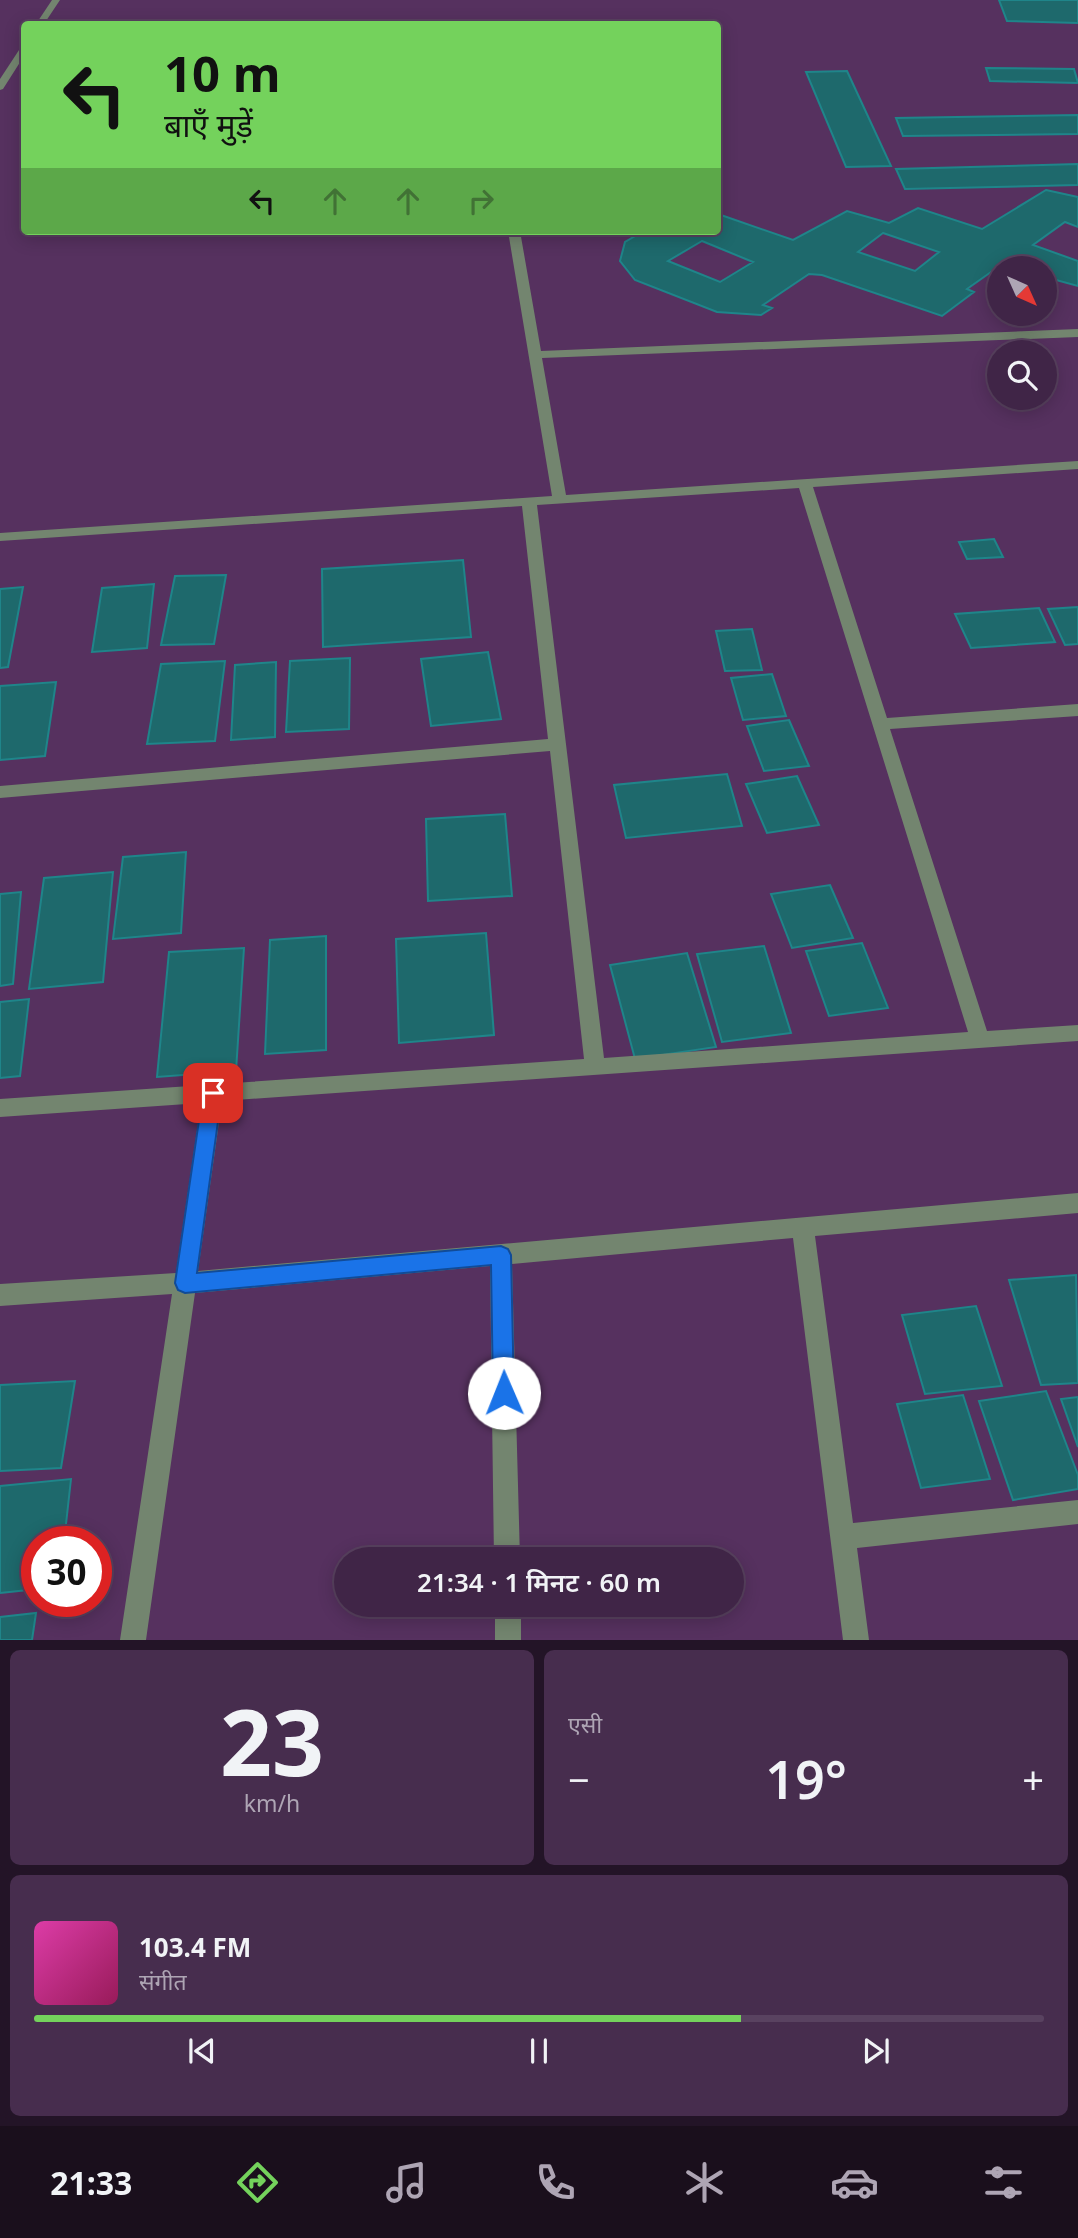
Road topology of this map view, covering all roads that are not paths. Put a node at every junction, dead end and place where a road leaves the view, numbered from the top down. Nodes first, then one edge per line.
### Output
1 (56, 0) edge
2 (42, 21) edge
3 (19, 52) edge
4 (0, 87) edge
5 (515, 235) edge
6 (1078, 333) edge
7 (535, 355) junction
8 (1078, 465) edge
9 (805, 484) junction
10 (560, 500) junction
11 (529, 502) junction
12 (0, 537) edge
13 (1078, 710) edge
14 (880, 724) junction
15 (558, 744) junction
16 (0, 792) edge
17 (1078, 1033) edge
18 (980, 1040) junction
19 (595, 1067) junction
20 (213, 1093) junction
21 (0, 1108) edge
22 (1078, 1203) edge
23 (803, 1228) junction
24 (501, 1255) junction
25 (185, 1283) junction
26 (0, 1295) edge
27 (1078, 1512) edge
28 (843, 1537) junction
29 (507, 1547) edge
30 (508, 1617) edge
31 (133, 1640) edge
32 (508, 1640) edge
33 (856, 1640) edge

1 - 2 street
3 - 4 street
5 - 7 street
6 - 7 street
7 - 10 street
8 - 9 street
9 - 10 street
9 - 14 street
10 - 11 street
11 - 12 street
11 - 15 street
13 - 14 street
14 - 18 street
15 - 16 street
15 - 19 street
17 - 18 street
18 - 19 street
19 - 20 street
20 - 21 street
20 - 25 street
22 - 23 street
23 - 24 street
23 - 28 street
24 - 25 street
24 - 29 street
25 - 26 street
25 - 31 street
27 - 28 street
28 - 33 street
30 - 32 street

